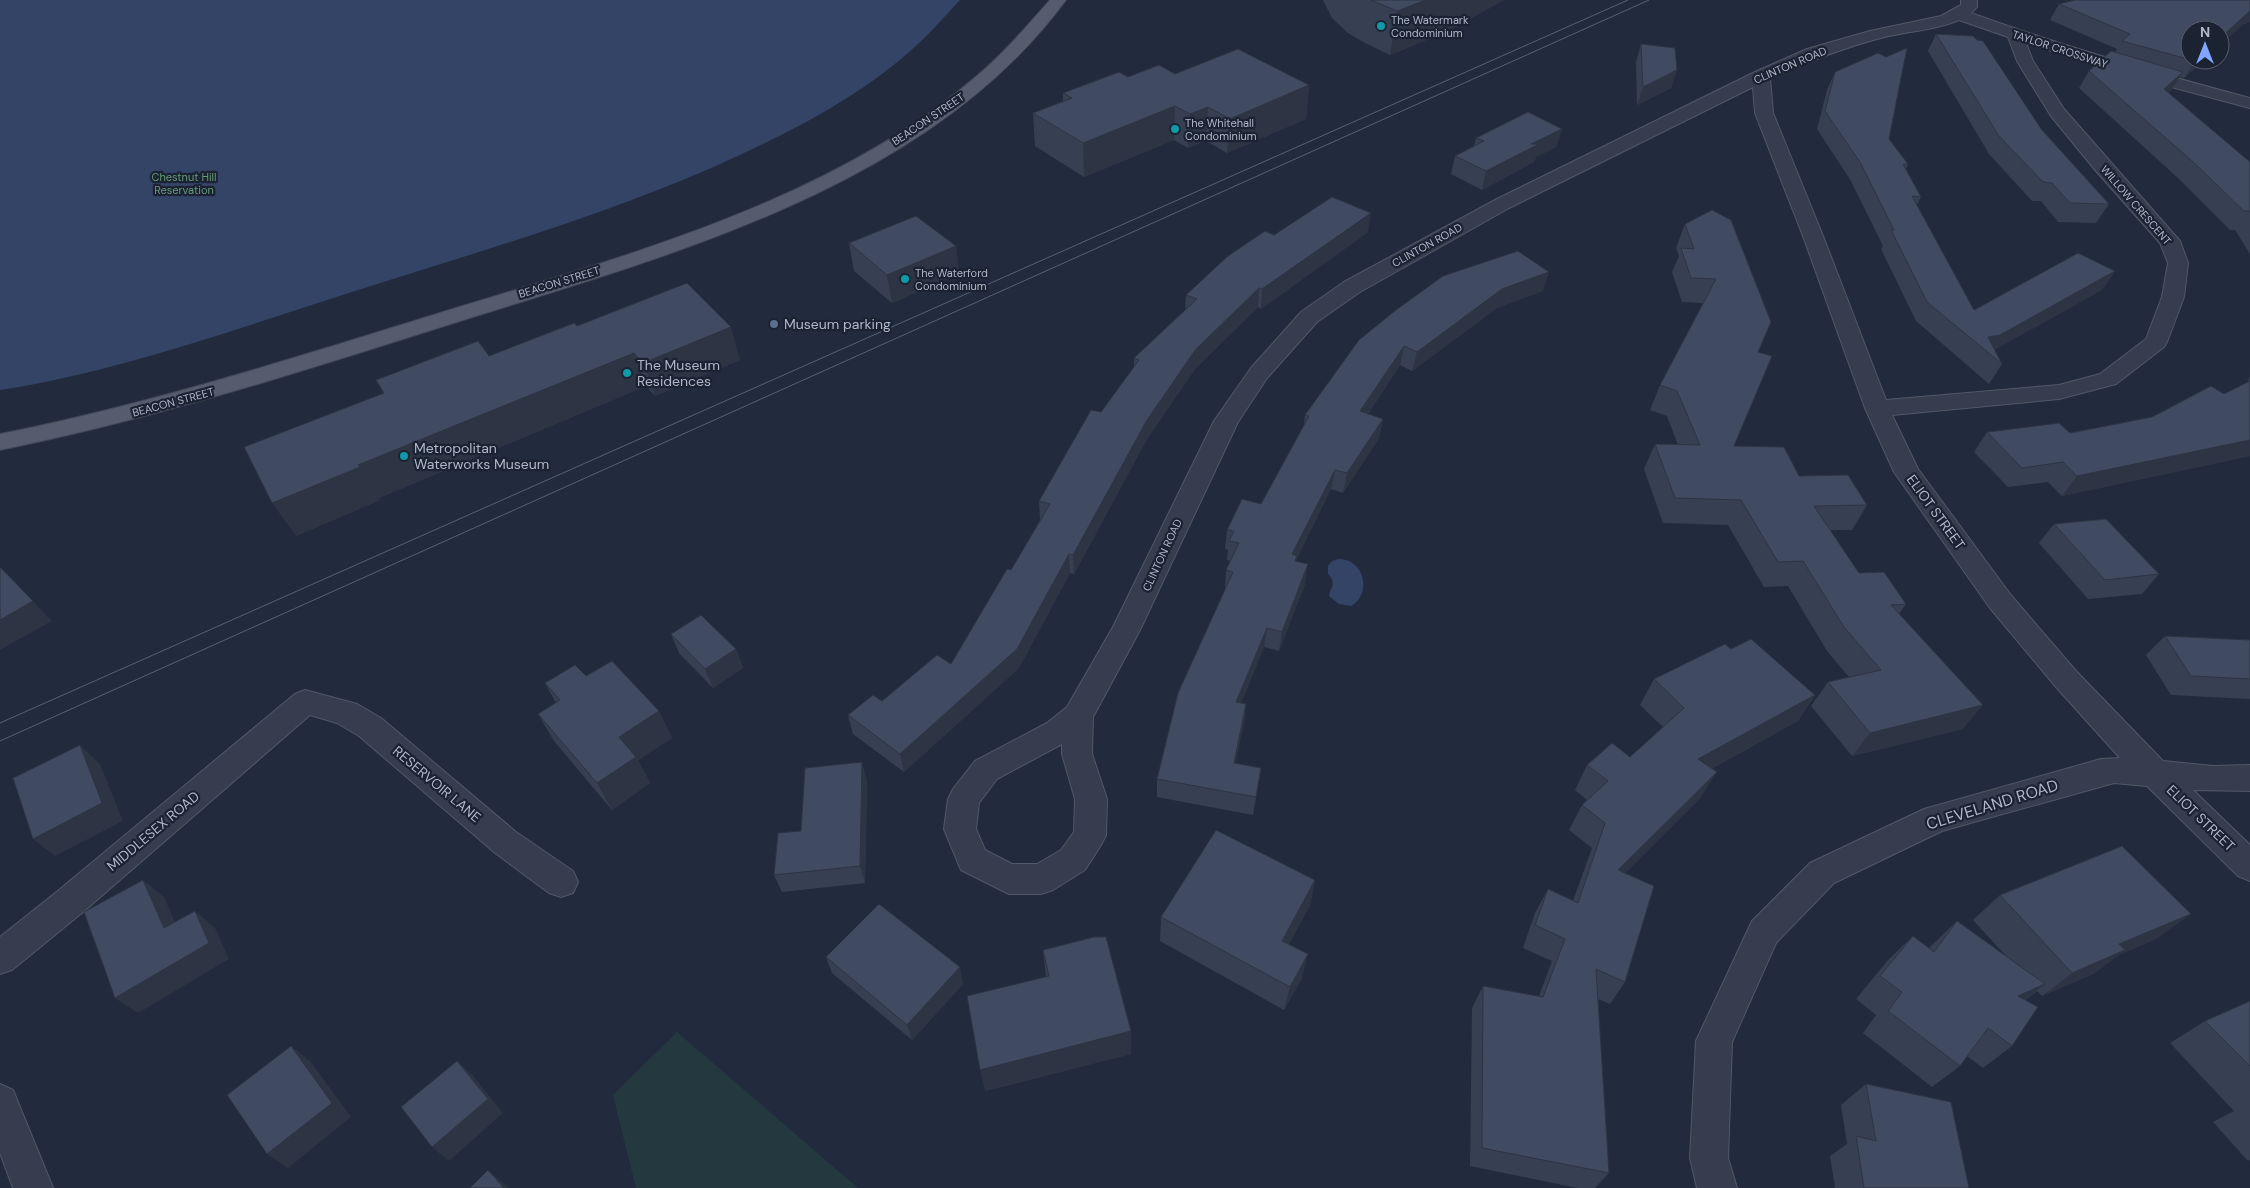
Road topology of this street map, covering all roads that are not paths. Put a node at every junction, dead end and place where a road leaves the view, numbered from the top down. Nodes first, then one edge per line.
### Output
1 (1058, 0) edge
2 (1969, 0) edge
3 (1959, 14) junction
4 (2016, 36) junction
5 (1762, 76) junction
6 (2250, 103) edge
7 (1877, 408) junction
8 (0, 442) edge
9 (305, 702) joint
10 (1078, 716) junction
11 (2154, 773) junction
12 (2250, 778) edge
13 (2250, 866) edge
14 (561, 882) dead end
15 (0, 958) edge
16 (0, 1102) edge
17 (33, 1188) edge
18 (1717, 1188) edge

1 - 8 main road, BEACON STREET
2 - 3 street
3 - 4 street, TAYLOR CROSSWAY
3 - 5 street, CLINTON ROAD
4 - 6 street, TAYLOR CROSSWAY
4 - 7 street, WILLOW CRESCENT
5 - 7 street, ELIOT STREET
5 - 10 street, CLINTON ROAD
7 - 11 street, ELIOT STREET
9 - 14 street, RESERVOIR LANE
9 - 15 street, MIDDLESEX ROAD
10 - 10 street, CLINTON ROAD
11 - 12 street, CLEVELAND ROAD
11 - 13 street, ELIOT STREET
11 - 18 street, CLEVELAND ROAD
16 - 17 street

